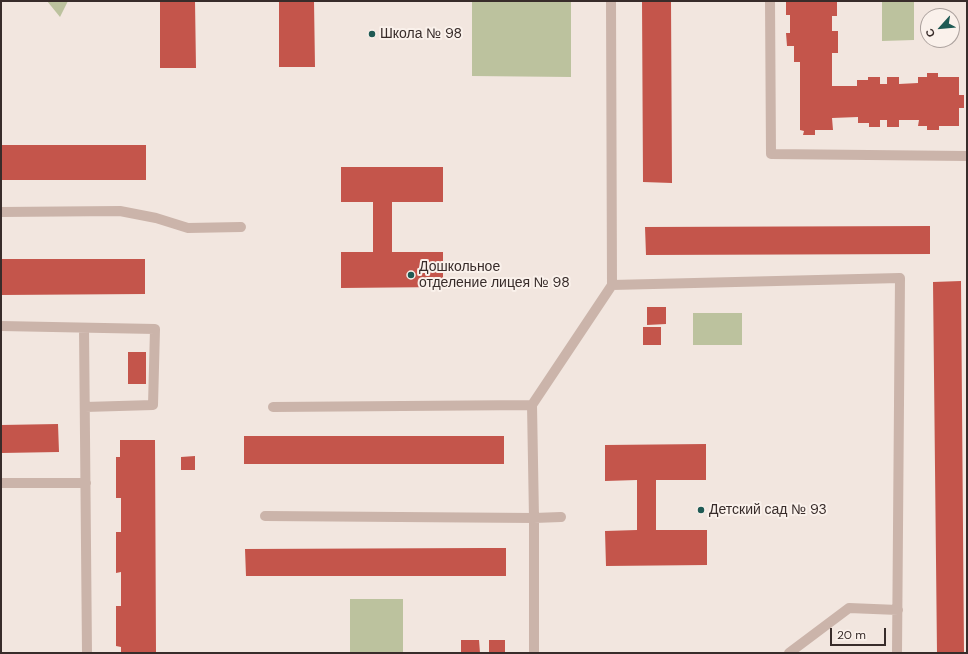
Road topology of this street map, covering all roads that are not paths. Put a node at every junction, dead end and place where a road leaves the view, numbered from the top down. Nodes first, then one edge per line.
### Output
1 (610, 1) edge
2 (770, 1) edge
3 (967, 156) edge
4 (1, 212) edge
5 (241, 228) dead end
6 (612, 286) junction
7 (1, 326) edge
8 (84, 328) junction
9 (532, 405) junction
10 (85, 407) junction
11 (273, 407) dead end
12 (1, 483) edge
13 (86, 483) junction
14 (265, 516) dead end
15 (561, 517) dead end
16 (534, 518) junction
17 (898, 610) junction
18 (87, 653) edge
19 (534, 653) edge
20 (789, 653) edge
21 (897, 653) edge

1 - 6 lane
2 - 3 lane
4 - 5 lane
6 - 9 lane
6 - 17 lane
7 - 8 lane
8 - 10 lane
8 - 10 lane
9 - 11 lane
9 - 16 lane
10 - 13 lane
12 - 13 lane
13 - 18 lane
14 - 16 lane
15 - 16 lane
16 - 19 lane
17 - 20 lane
17 - 21 lane

